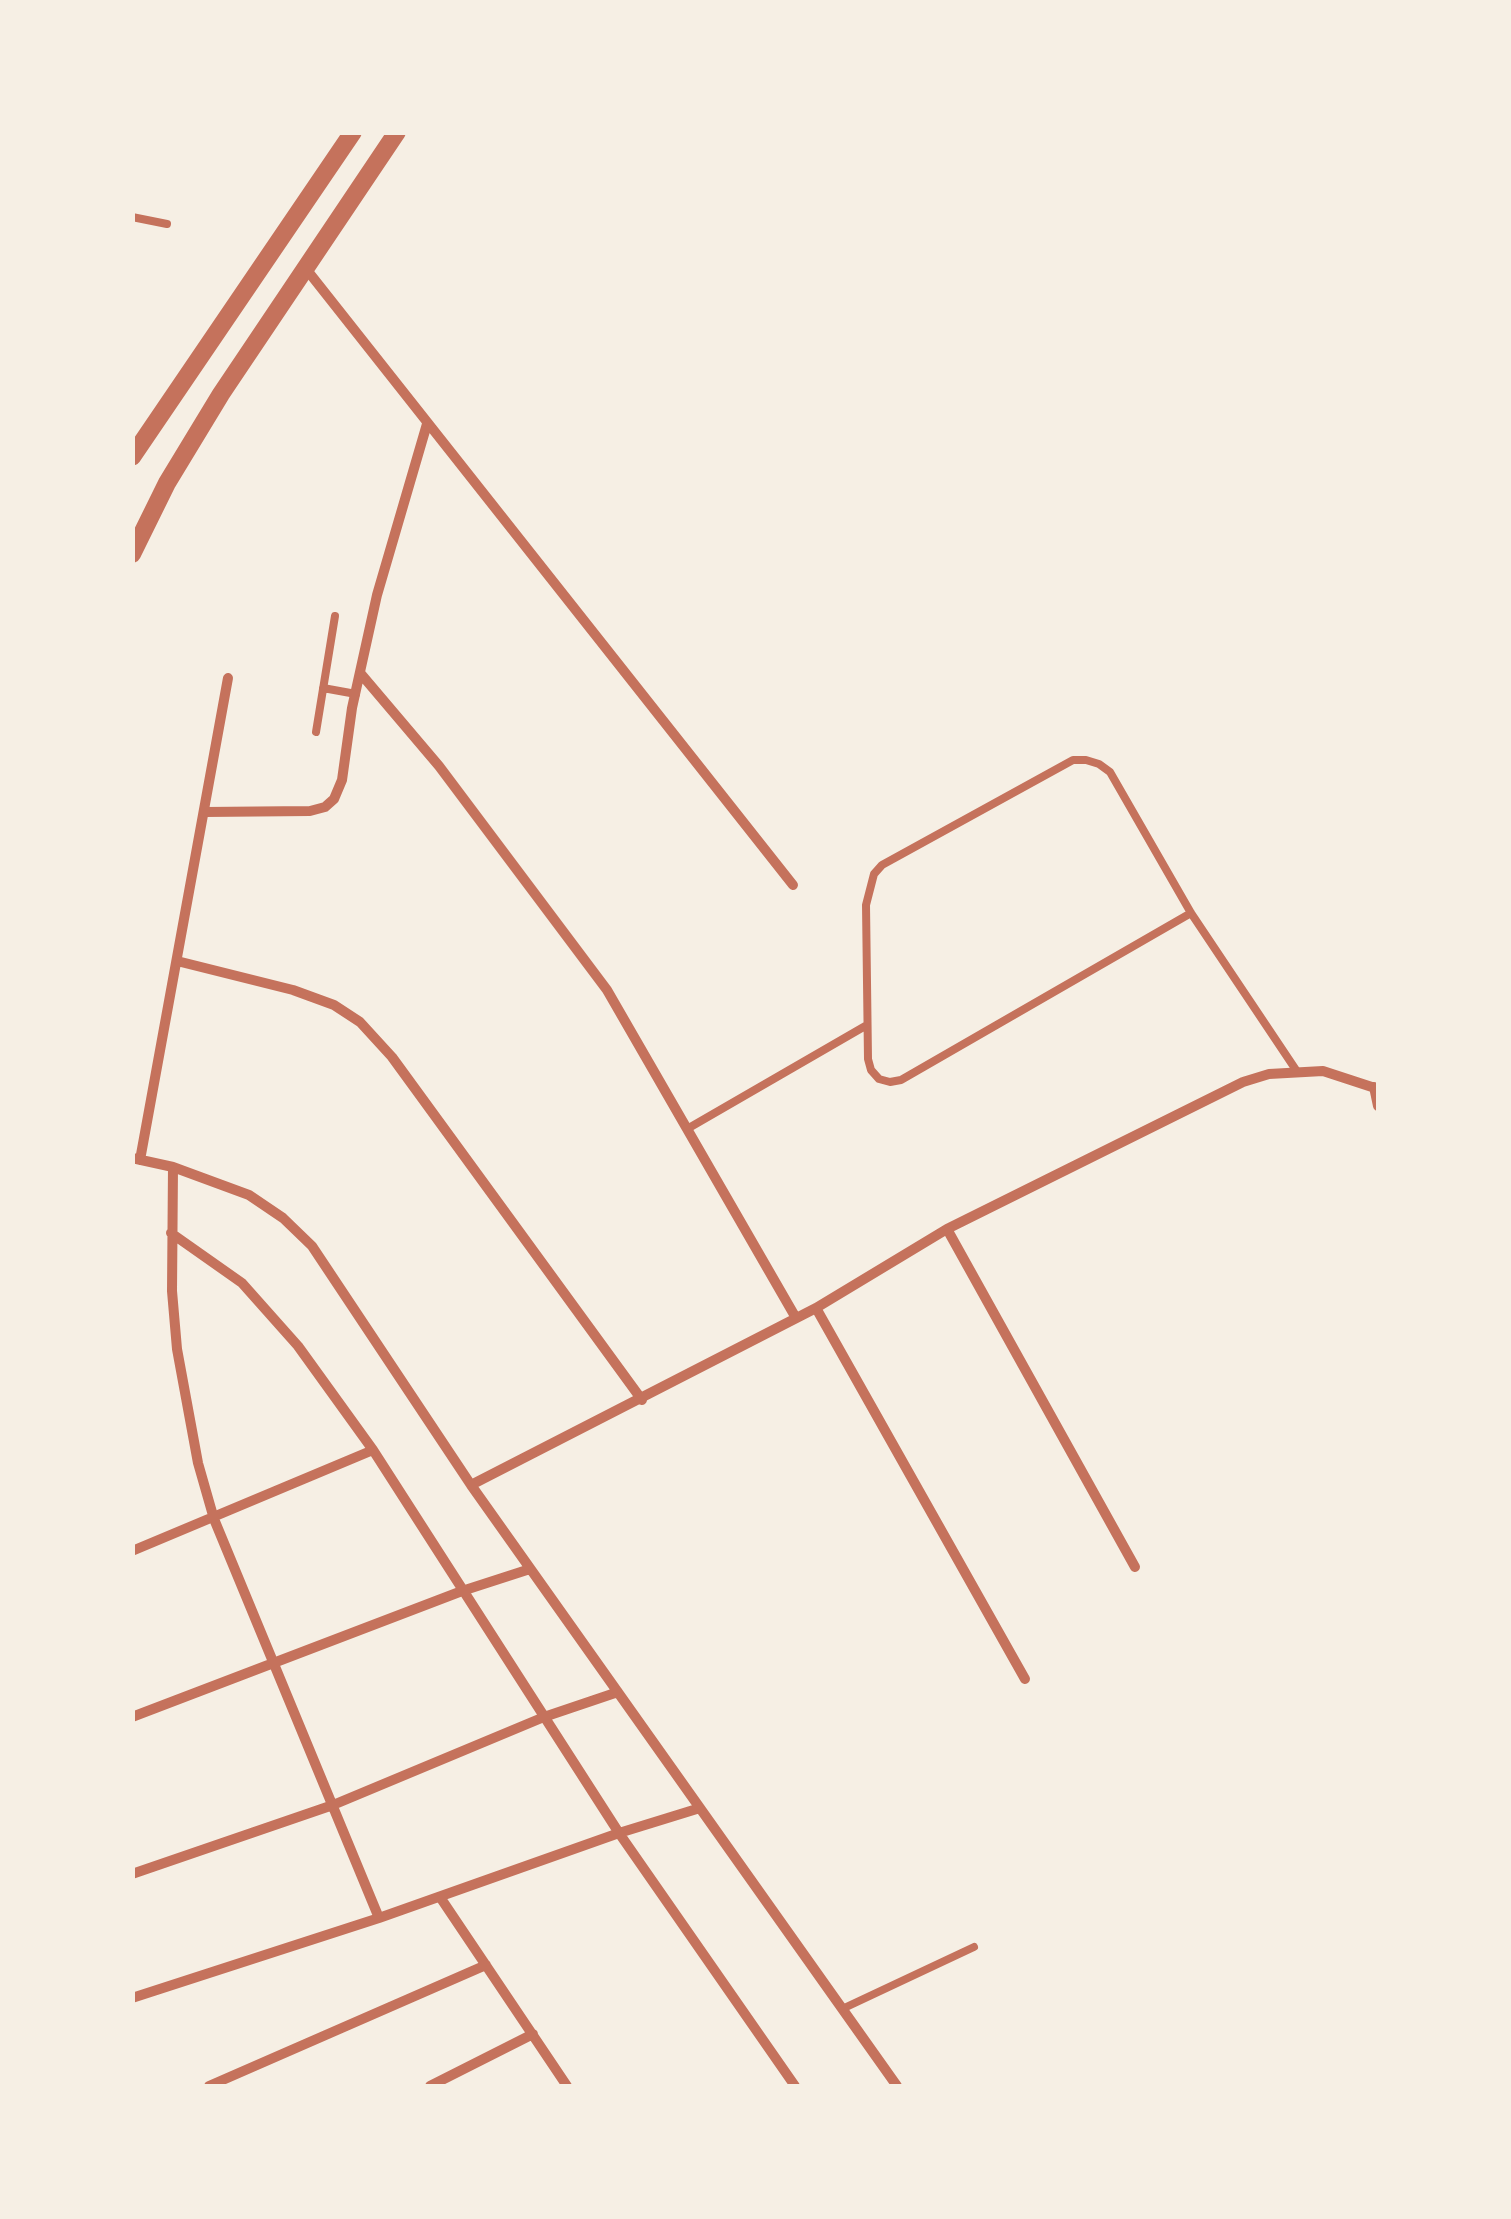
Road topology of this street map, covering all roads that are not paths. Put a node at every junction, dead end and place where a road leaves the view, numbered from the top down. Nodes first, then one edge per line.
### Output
1 (353, 132) edge
2 (397, 132) edge
3 (132, 218) edge
4 (167, 224) dead end
5 (307, 270) junction
6 (427, 424) junction
7 (132, 457) edge
8 (132, 554) edge
9 (334, 616) dead end
10 (361, 674) junction
11 (228, 678) dead end
12 (323, 688) junction
13 (356, 694) junction
14 (316, 732) dead end
15 (204, 812) junction
16 (793, 886) dead end
17 (1191, 913) junction
18 (177, 961) junction
19 (867, 1026) junction
20 (1296, 1070) junction
21 (1376, 1088) edge
22 (1378, 1106) edge
23 (687, 1129) junction
24 (136, 1159) edge
25 (172, 1166) junction
26 (948, 1229) junction
27 (171, 1233) junction
28 (816, 1308) junction
29 (796, 1318) junction
30 (642, 1400) junction
31 (373, 1450) junction
32 (471, 1485) junction
33 (214, 1519) junction
34 (132, 1552) edge
35 (1135, 1567) dead end
36 (530, 1568) junction
37 (462, 1591) junction
38 (272, 1664) junction
39 (1024, 1679) dead end
40 (618, 1692) junction
41 (132, 1717) edge
42 (544, 1717) junction
43 (332, 1805) junction
44 (700, 1808) junction
45 (619, 1833) junction
46 (132, 1874) edge
47 (440, 1896) junction
48 (379, 1918) junction
49 (974, 1946) dead end
50 (486, 1965) junction
51 (132, 1998) edge
52 (842, 2008) junction
53 (532, 2034) junction
54 (209, 2086) edge
55 (430, 2086) edge
56 (568, 2086) edge
57 (794, 2086) edge
58 (897, 2086) edge

1 - 7 street
2 - 5 street
3 - 4 lane
5 - 6 street
5 - 8 street
6 - 10 street
6 - 16 street
9 - 12 lane
10 - 13 street
10 - 23 street
11 - 15 street
12 - 13 lane
12 - 14 lane
13 - 15 street
15 - 18 street
17 - 19 lane
17 - 19 lane
17 - 20 lane
18 - 24 street
18 - 30 street
19 - 23 lane
20 - 21 street
20 - 26 street
21 - 22 street
23 - 29 street
24 - 25 street
25 - 27 street
25 - 32 street
26 - 28 street
26 - 35 street
27 - 31 street
27 - 33 street
28 - 29 street
28 - 39 street
29 - 30 street
30 - 32 street
31 - 33 street
31 - 37 street
32 - 36 street
33 - 34 street
33 - 38 street
36 - 37 street
36 - 40 street
37 - 38 street
37 - 42 street
38 - 41 street
38 - 43 street
40 - 42 street
40 - 44 street
42 - 43 street
42 - 45 street
43 - 46 street
43 - 48 street
44 - 45 street
44 - 52 street
45 - 47 street
45 - 57 street
47 - 48 street
47 - 50 street
48 - 51 street
49 - 52 lane
50 - 53 street
50 - 54 street
52 - 58 street
53 - 55 street
53 - 56 street

